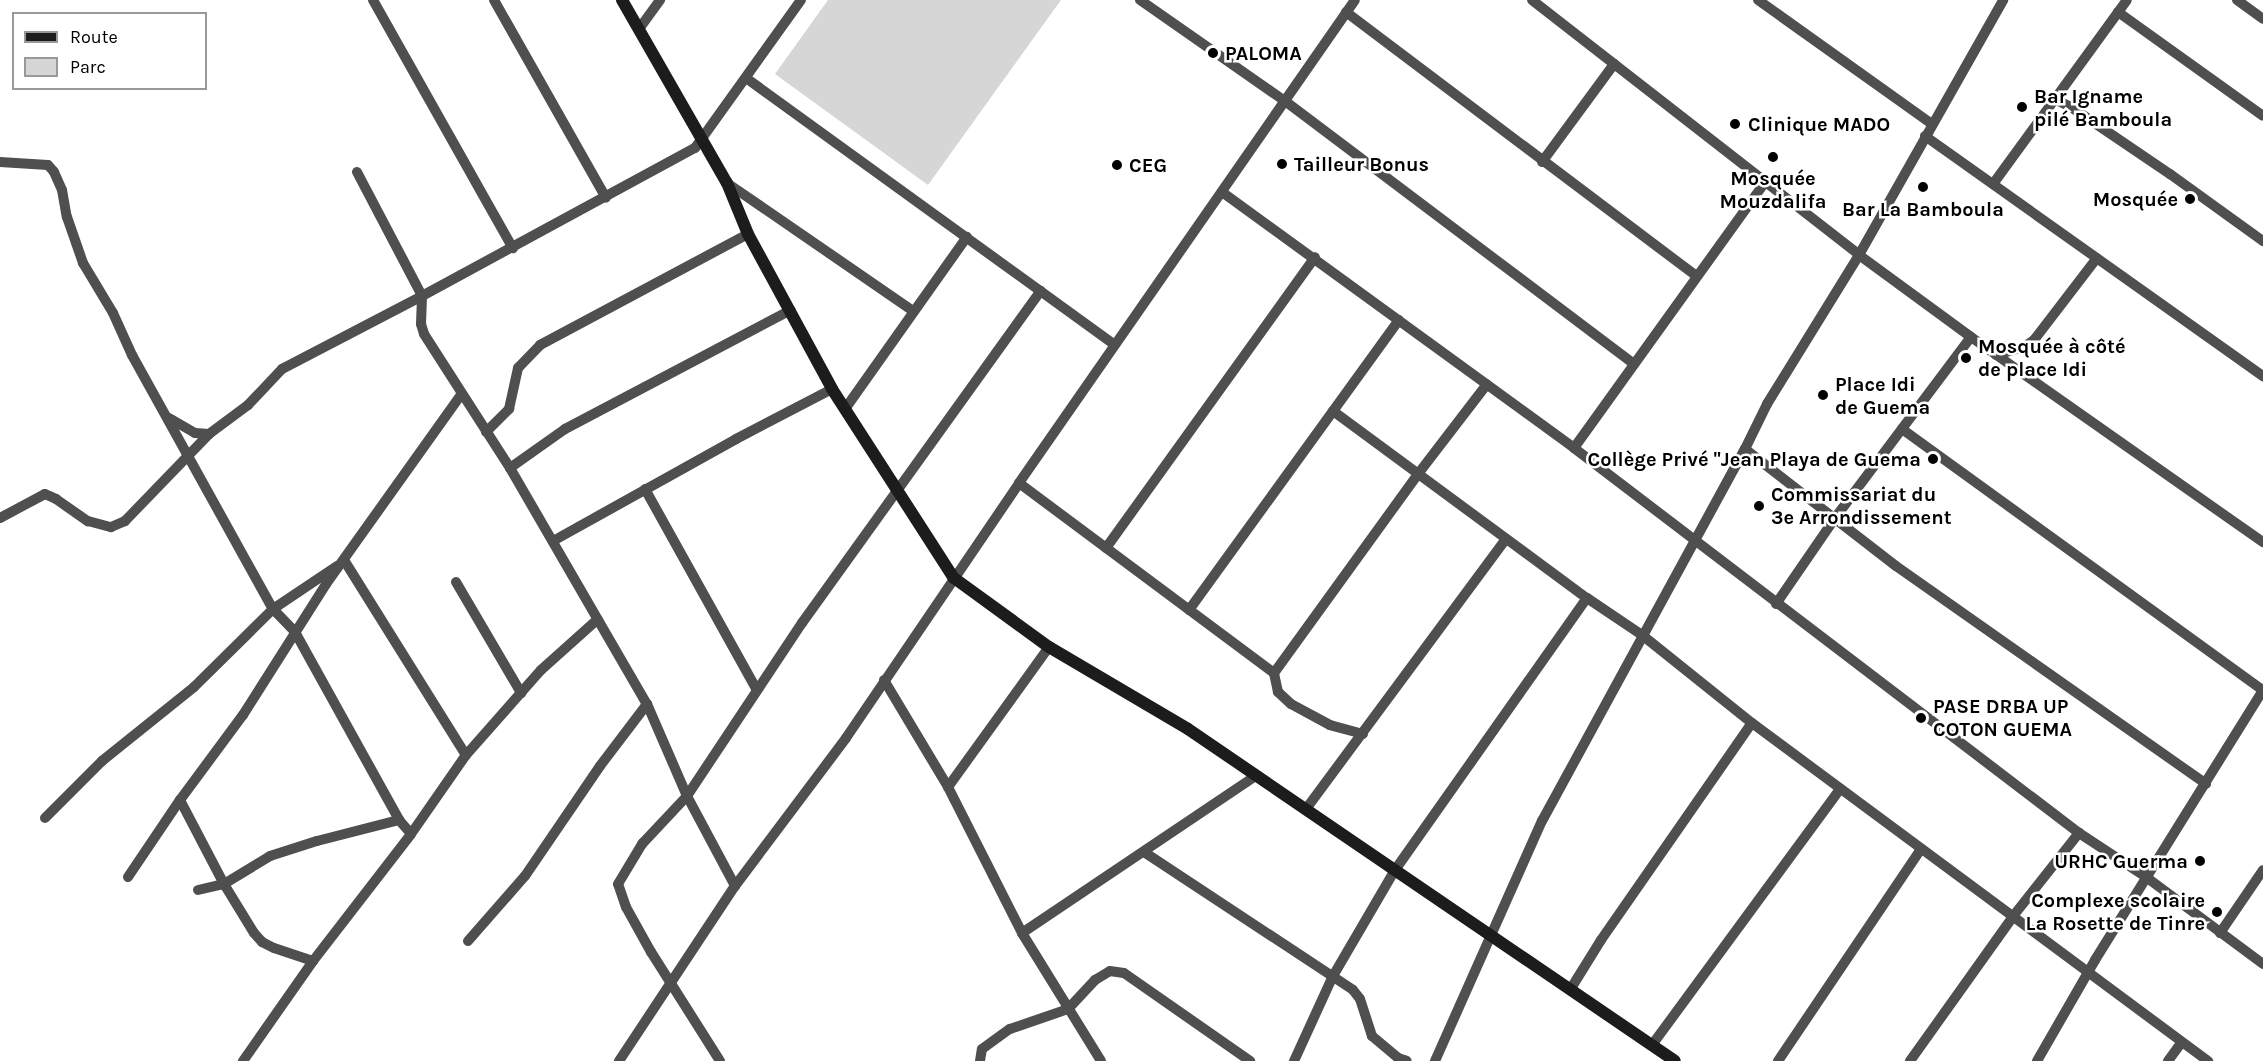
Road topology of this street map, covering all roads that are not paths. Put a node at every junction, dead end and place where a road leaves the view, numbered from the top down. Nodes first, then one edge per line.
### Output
1 (373, 0) edge
2 (494, 0) edge
3 (622, 0) edge
4 (660, 0) edge
5 (801, 0) edge
6 (1140, 0) edge
7 (1355, 0) edge
8 (1532, 0) edge
9 (1758, 0) edge
10 (2002, 0) edge
11 (2127, 0) edge
12 (2237, 0) edge
13 (1346, 12) junction
14 (2118, 12) junction
15 (2263, 19) edge
16 (639, 29) junction
17 (1614, 64) junction
18 (746, 78) junction
19 (2055, 99) junction
20 (1285, 101) junction
21 (2263, 116) edge
22 (1932, 124) junction
23 (1925, 136) junction
24 (702, 139) junction
25 (0, 162) edge
26 (1542, 162) junction
27 (357, 172) dead end
28 (1766, 182) junction
29 (727, 183) junction
30 (1993, 184) junction
31 (1222, 192) junction
32 (606, 198) junction
33 (748, 234) junction
34 (967, 237) junction
35 (2263, 241) edge
36 (513, 248) junction
37 (1859, 255) junction
38 (1315, 257) junction
39 (2097, 258) junction
40 (1696, 276) junction
41 (1041, 291) junction
42 (423, 296) junction
43 (791, 310) junction
44 (913, 311) junction
45 (1399, 320) junction
46 (1971, 338) junction
47 (1115, 345) junction
48 (1995, 355) junction
49 (1634, 364) junction
50 (2263, 376) edge
51 (1487, 384) junction
52 (832, 389) junction
53 (461, 395) junction
54 (845, 409) junction
55 (1333, 411) junction
56 (167, 417) junction
57 (1902, 429) junction
58 (486, 432) junction
59 (209, 434) junction
60 (1574, 448) junction
61 (1745, 449) junction
62 (189, 455) junction
63 (510, 468) junction
64 (1418, 474) junction
65 (1019, 483) junction
66 (645, 489) junction
67 (897, 491) junction
68 (0, 518) edge
69 (1835, 518) junction
70 (1506, 539) junction
71 (553, 540) junction
72 (1694, 541) junction
73 (2263, 542) edge
74 (1106, 548) junction
75 (344, 560) junction
76 (954, 579) junction
77 (456, 582) dead end
78 (1587, 598) junction
79 (1776, 604) junction
80 (273, 609) junction
81 (1189, 610) junction
82 (598, 619) junction
83 (295, 632) junction
84 (1642, 635) junction
85 (1049, 646) junction
86 (1274, 673) junction
87 (884, 680) junction
88 (757, 690) junction
89 (2263, 690) edge
90 (520, 693) junction
91 (647, 704) junction
92 (1752, 723) junction
93 (1363, 734) junction
94 (466, 755) junction
95 (1256, 776) junction
96 (2206, 784) junction
97 (948, 788) junction
98 (1840, 789) junction
99 (687, 796) junction
100 (180, 800) junction
101 (1306, 809) junction
102 (45, 818) dead end
103 (399, 820) junction
104 (2079, 833) junction
105 (411, 834) junction
106 (1921, 849) junction
107 (1144, 852) junction
108 (1395, 870) junction
109 (2263, 870) edge
110 (128, 877) dead end
111 (2146, 877) junction
112 (224, 884) junction
113 (735, 886) junction
114 (198, 890) dead end
115 (2014, 915) junction
116 (1022, 933) junction
117 (2220, 933) junction
118 (1491, 935) junction
119 (468, 941) dead end
120 (313, 961) junction
121 (2263, 964) edge
122 (2089, 972) junction
123 (1333, 976) junction
124 (671, 981) junction
125 (1570, 990) junction
126 (1068, 1009) junction
127 (2181, 1043) junction
128 (1652, 1045) junction
129 (243, 1061) edge
130 (620, 1061) edge
131 (720, 1061) edge
132 (980, 1061) edge
133 (1101, 1061) edge
134 (1250, 1061) edge
135 (1294, 1061) edge
136 (1407, 1061) edge
137 (1435, 1061) edge
138 (1675, 1061) edge
139 (1778, 1061) edge
140 (1910, 1061) edge
141 (2037, 1061) edge
142 (2168, 1061) edge
143 (2208, 1061) edge

1 - 36 street
2 - 32 street
3 - 16 street
4 - 16 street
5 - 18 street
6 - 20 street
7 - 13 street
8 - 17 street
9 - 22 street
10 - 22 street
11 - 14 street
12 - 15 street
13 - 20 street
13 - 26 street
14 - 19 street
14 - 21 street
16 - 24 street
17 - 26 street
17 - 28 street
18 - 24 street
18 - 34 street
19 - 30 street
19 - 35 street
20 - 31 street
20 - 49 street
22 - 23 street
23 - 30 street
23 - 37 street
24 - 29 street
24 - 32 street
25 - 56 street
26 - 40 street
27 - 42 street
28 - 37 street
28 - 40 street
29 - 33 street
29 - 44 street
30 - 39 street
31 - 38 street
31 - 47 street
32 - 36 street
33 - 43 street
33 - 58 street
34 - 41 street
34 - 44 street
36 - 42 street
37 - 46 street
37 - 61 street
38 - 45 street
38 - 74 street
39 - 48 street
39 - 50 street
40 - 49 street
41 - 47 street
41 - 67 street
42 - 53 street
42 - 59 street
43 - 52 street
43 - 63 street
44 - 54 street
45 - 51 street
45 - 55 street
46 - 48 street
46 - 57 street
47 - 65 street
48 - 73 street
49 - 60 street
51 - 60 street
51 - 64 street
52 - 54 street
52 - 66 street
53 - 58 street
53 - 75 street
54 - 67 street
55 - 64 street
55 - 81 street
56 - 59 street
56 - 62 street
57 - 69 street
57 - 89 street
58 - 63 street
59 - 62 street
60 - 72 street
61 - 69 street
61 - 72 street
62 - 68 street
62 - 80 street
63 - 71 street
64 - 70 street
64 - 86 street
65 - 74 street
65 - 76 street
66 - 71 street
66 - 88 street
67 - 76 street
67 - 88 street
69 - 79 street
69 - 96 street
70 - 78 street
70 - 93 street
71 - 82 street
72 - 79 street
72 - 84 street
74 - 81 street
75 - 80 street
75 - 83 street
75 - 94 street
76 - 85 street
76 - 87 street
77 - 90 street
78 - 84 street
78 - 108 street
79 - 104 street
80 - 83 street
80 - 102 street
81 - 86 street
82 - 90 street
82 - 91 street
83 - 100 street
83 - 103 street
84 - 92 street
84 - 118 street
85 - 95 street
85 - 97 street
86 - 93 street
87 - 97 street
87 - 113 street
88 - 99 street
89 - 96 street
90 - 94 street
91 - 99 street
91 - 119 street
92 - 98 street
92 - 125 street
93 - 101 street
94 - 105 street
95 - 101 street
95 - 107 street
96 - 111 street
97 - 116 street
98 - 106 street
98 - 128 street
99 - 113 street
99 - 124 street
100 - 110 street
100 - 112 street
101 - 108 street
103 - 105 street
103 - 112 street
104 - 111 street
104 - 115 street
105 - 120 street
106 - 115 street
106 - 139 street
107 - 116 street
107 - 123 street
108 - 118 street
108 - 123 street
109 - 117 street
111 - 117 street
111 - 122 street
112 - 114 street
112 - 120 street
113 - 124 street
115 - 122 street
115 - 140 street
116 - 126 street
117 - 121 street
118 - 125 street
118 - 137 street
120 - 129 street
122 - 127 street
122 - 141 street
123 - 135 street
123 - 136 street
124 - 130 street
124 - 131 street
125 - 128 street
126 - 132 street
126 - 133 street
126 - 134 street
127 - 142 street
127 - 143 street
128 - 138 street

